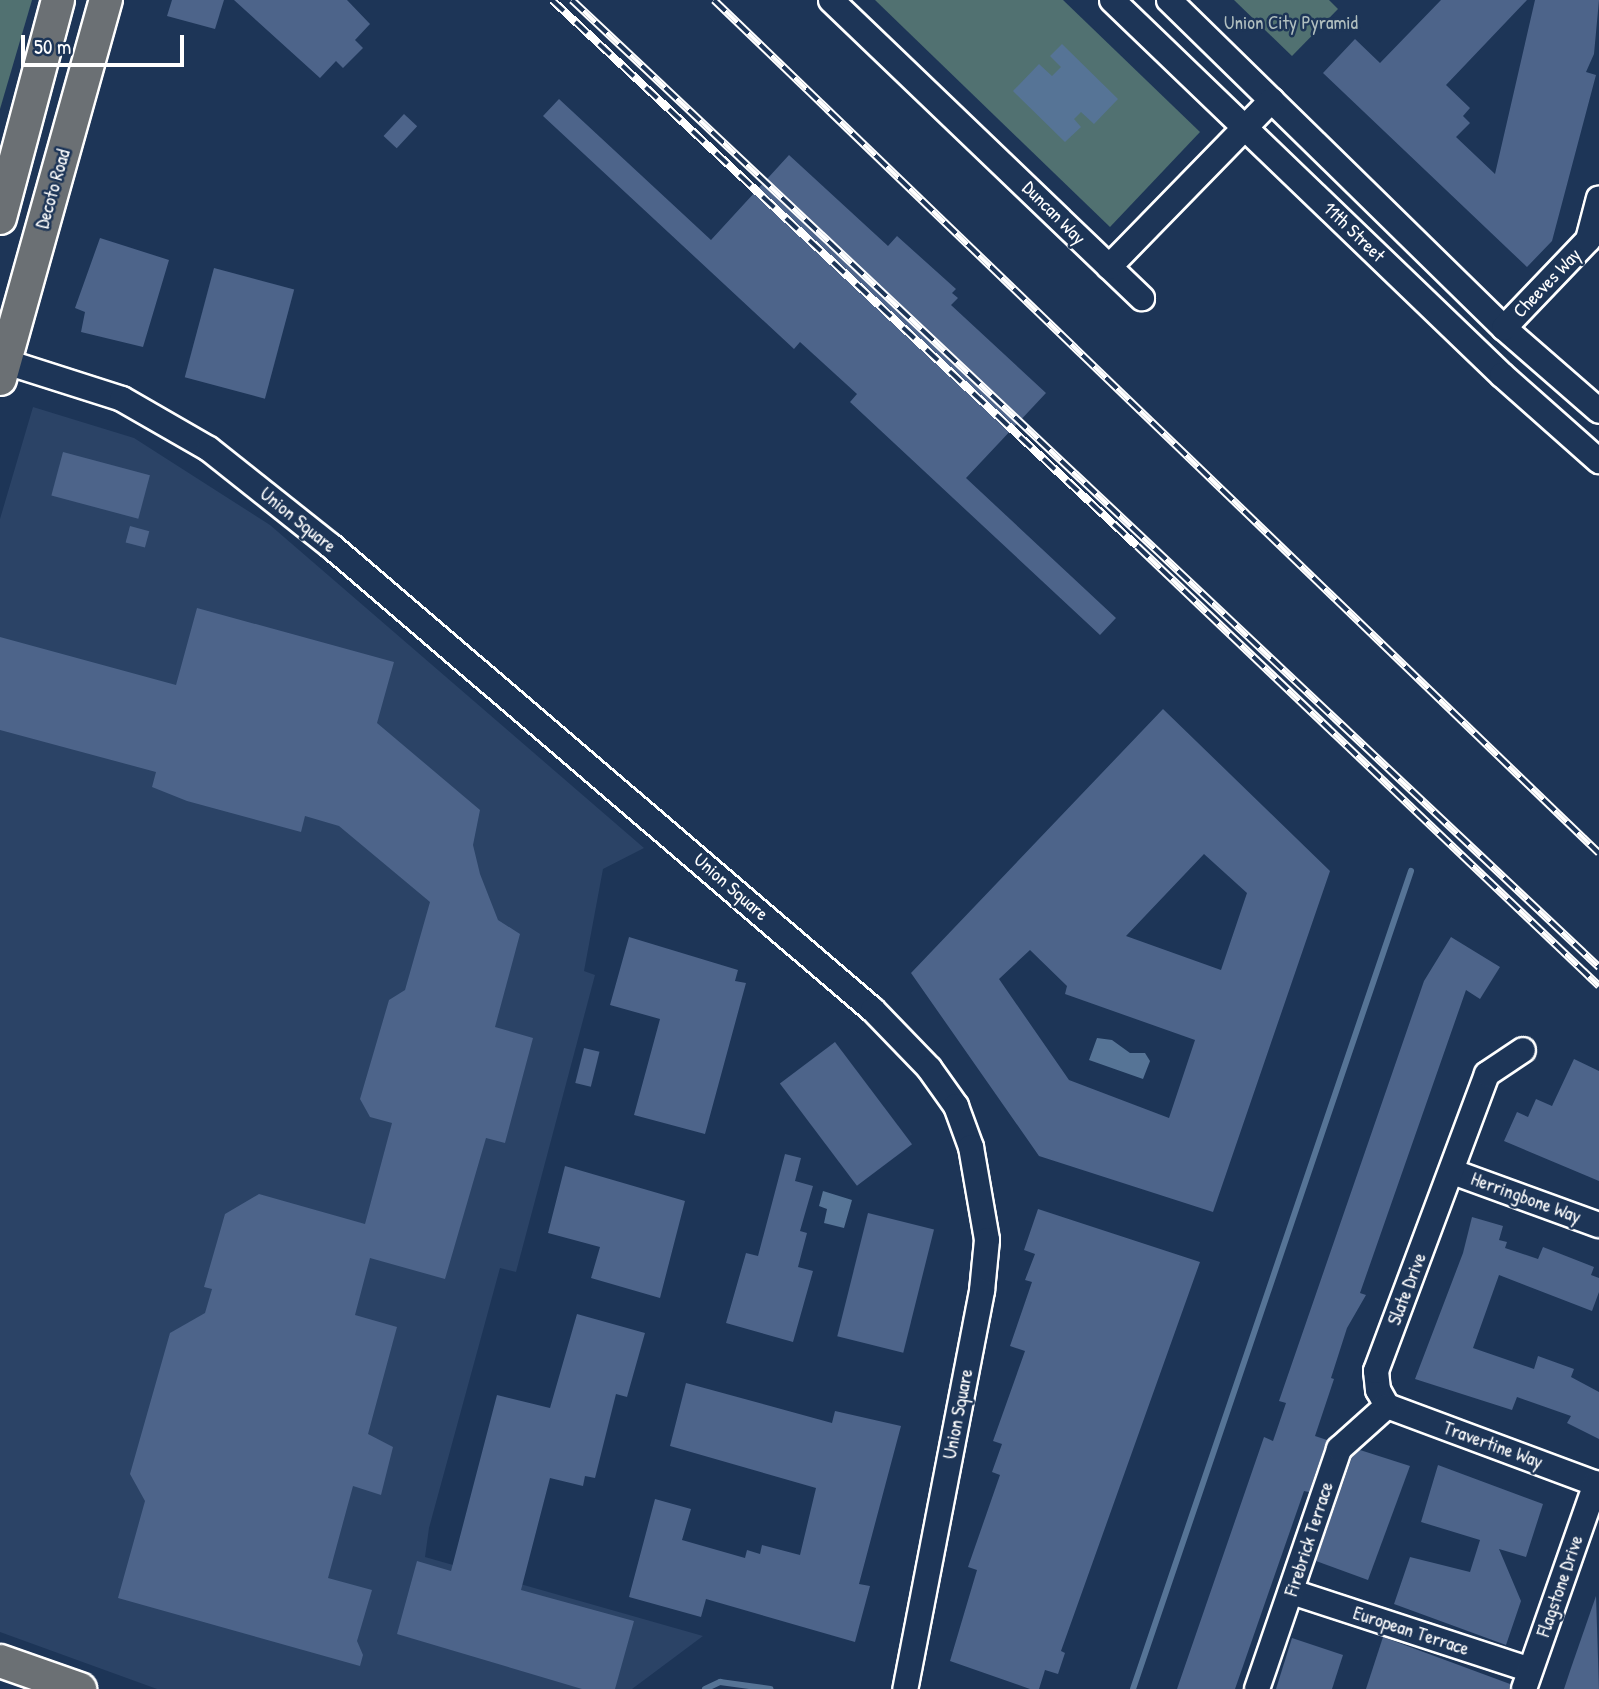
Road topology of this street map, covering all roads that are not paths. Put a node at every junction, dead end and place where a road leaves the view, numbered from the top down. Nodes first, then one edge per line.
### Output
1 (58, 0) edge
2 (106, 0) edge
3 (831, 0) edge
4 (1112, 0) edge
5 (1175, 2) edge
6 (1272, 100) junction
7 (1245, 128) junction
8 (1599, 198) edge
9 (0, 218) edge
10 (1109, 267) junction
11 (1142, 298) dead end
12 (1504, 328) junction
13 (2, 367) edge
14 (1599, 411) edge
15 (1599, 461) edge
16 (1523, 1050) dead end
17 (1453, 1171) junction
18 (1599, 1225) edge
19 (1387, 1406) junction
20 (1597, 1484) edge
21 (1293, 1591) junction
22 (0, 1661) edge
23 (1527, 1680) edge
24 (80, 1689) edge
25 (905, 1689) edge
26 (1257, 1689) edge

1 - 9 main road
2 - 13 main road, Decoto Road
3 - 10 street, Duncan Way
4 - 7 street, 11th Street
5 - 6 street, 11th Street
6 - 7 street
6 - 12 street, 11th Street
7 - 10 street
7 - 15 street, 11th Street
8 - 12 street, Cheeves Way
10 - 11 street, Duncan Way
12 - 14 street, 11th Street
13 - 25 street, Union Square
16 - 17 street, Slate Drive
17 - 18 street, Herringbone Way
17 - 19 street, Slate Drive
19 - 20 street, Travertine Way
19 - 21 street, Firebrick Terrace
20 - 23 street, Flagstone Drive
21 - 23 street, European Terrace
21 - 26 street, Firebrick Terrace
22 - 24 main road

